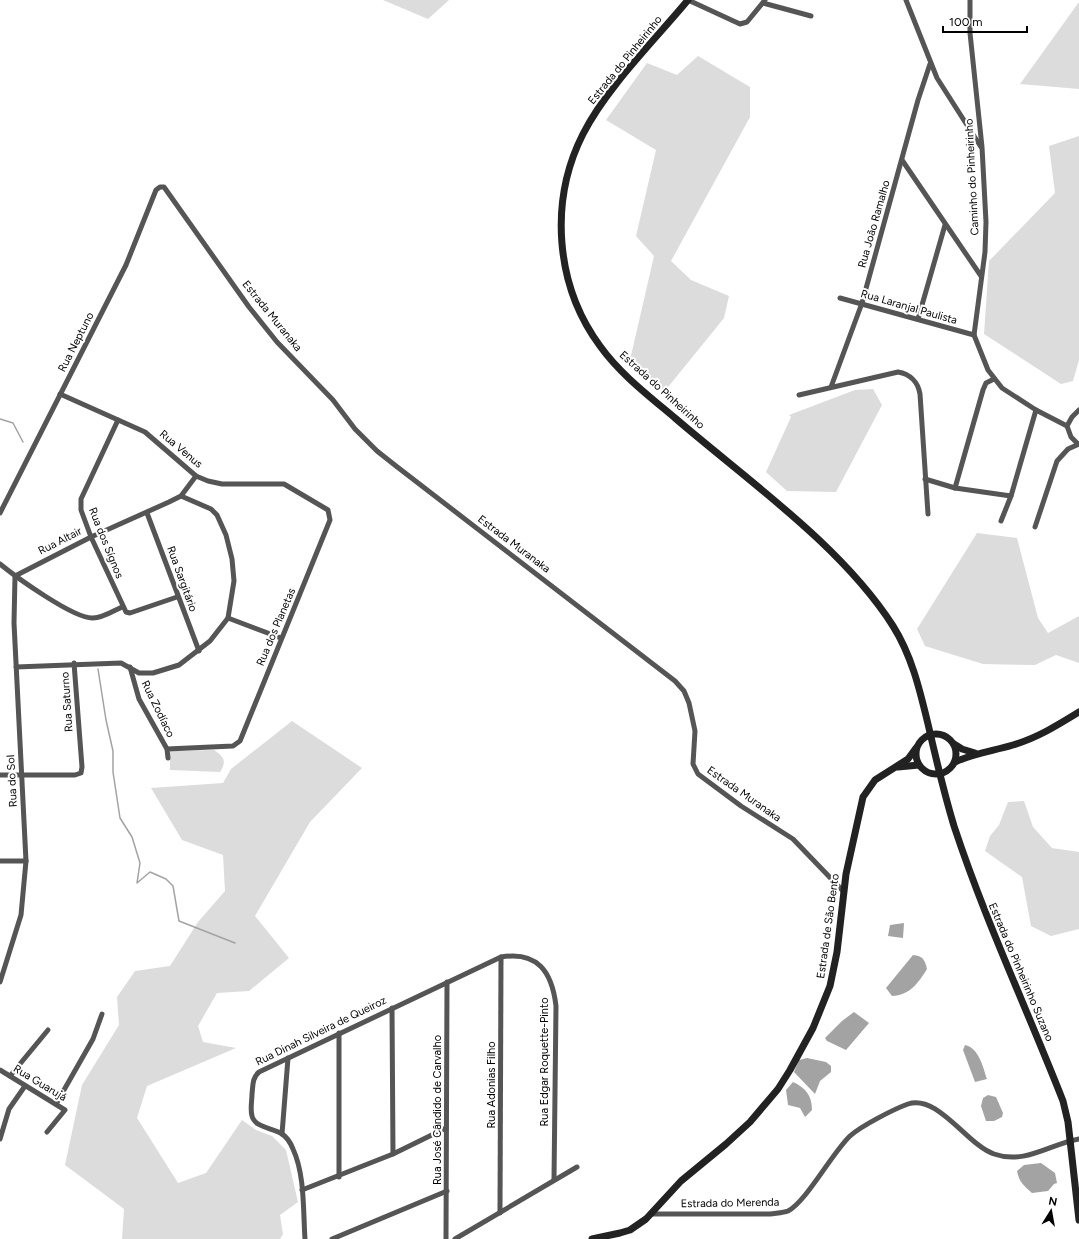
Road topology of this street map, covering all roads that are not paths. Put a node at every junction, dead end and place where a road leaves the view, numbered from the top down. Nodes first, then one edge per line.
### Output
1 (688, 0) edge
2 (906, 0) edge
3 (970, 0) edge
4 (764, 1) edge
5 (811, 16) dead end
6 (930, 64) junction
7 (982, 147) junction
8 (902, 160) junction
9 (169, 191) joint
10 (945, 225) junction
11 (981, 276) junction
12 (840, 298) dead end
13 (862, 304) junction
14 (918, 319) junction
15 (974, 335) junction
16 (994, 379) junction
17 (831, 387) junction
18 (60, 394) junction
19 (799, 395) dead end
20 (1036, 410) junction
21 (1079, 410) edge
22 (118, 420) junction
23 (1068, 426) junction
24 (1078, 444) edge
25 (196, 476) junction
26 (925, 479) junction
27 (955, 488) junction
28 (181, 496) junction
29 (1011, 496) junction
30 (0, 513) edge
31 (147, 513) junction
32 (928, 514) dead end
33 (330, 520) joint
34 (1001, 521) dead end
35 (1035, 527) dead end
36 (91, 536) junction
37 (0, 564) edge
38 (14, 576) junction
39 (178, 597) junction
40 (122, 607) junction
41 (228, 618) junction
42 (281, 638) junction
43 (199, 651) junction
44 (74, 663) junction
45 (16, 667) junction
46 (130, 667) junction
47 (1079, 712) edge
48 (931, 734) junction
49 (953, 743) junction
50 (916, 748) junction
51 (167, 749) junction
52 (975, 753) junction
53 (168, 758) dead end
54 (955, 762) junction
55 (919, 765) junction
56 (896, 768) junction
57 (940, 774) junction
58 (0, 775) edge
59 (22, 775) junction
60 (26, 861) junction
61 (0, 862) edge
62 (843, 891) junction
63 (501, 957) junction
64 (0, 982) edge
65 (447, 982) junction
66 (392, 1008) junction
67 (102, 1014) dead end
68 (48, 1030) dead end
69 (339, 1033) junction
70 (288, 1058) junction
71 (0, 1070) edge
72 (10, 1076) junction
73 (25, 1086) junction
74 (56, 1104) junction
75 (446, 1128) junction
76 (47, 1132) dead end
77 (282, 1134) junction
78 (0, 1139) edge
79 (1079, 1139) edge
80 (1071, 1140) junction
81 (393, 1154) junction
82 (577, 1167) dead end
83 (339, 1177) junction
84 (554, 1180) junction
85 (302, 1190) junction
86 (447, 1191) junction
87 (500, 1213) junction
88 (652, 1214) junction
89 (1079, 1220) edge
90 (305, 1239) edge
91 (332, 1239) edge
92 (446, 1239) edge
93 (454, 1239) edge
94 (592, 1239) edge

1 - 4 street
1 - 48 main road, Estrada do Pinheirinho
2 - 6 street
3 - 7 street, Caminho do Pinheirinho
4 - 5 street
6 - 7 street
6 - 8 street, Rua João Ramalho
7 - 11 street, Caminho do Pinheirinho
8 - 10 street
8 - 13 street, Rua João Ramalho
9 - 18 street, Rua Neptuno
9 - 62 street, Estrada Muranaka
10 - 11 street
10 - 14 street
11 - 15 street, Caminho do Pinheirinho
12 - 13 street, Rua Laranjal Paulista
13 - 14 street, Rua Laranjal Paulista
13 - 17 street, Rua João Ramalho
14 - 15 street, Rua Laranjal Paulista
15 - 16 street, Caminho do Pinheirinho
16 - 20 street, Caminho do Pinheirinho
16 - 27 street
17 - 19 street
17 - 26 street
18 - 22 street, Rua Venus
18 - 30 street, Rua Neptuno
20 - 23 street, Caminho do Pinheirinho
20 - 29 street
21 - 23 street
22 - 25 street, Rua Venus
22 - 36 street, Rua dos Sígnos
23 - 24 street
24 - 35 street
25 - 28 street
25 - 33 street, Rua Venus
26 - 27 street
26 - 32 street
27 - 29 street
28 - 31 street, Rua Altair
28 - 41 street
29 - 34 street
31 - 36 street, Rua Altair
31 - 39 street, Rua Sargitário
33 - 42 street, Rua dos Planetas
36 - 38 street, Rua Altair
36 - 40 street, Rua dos Sígnos
37 - 38 street
38 - 40 street
38 - 45 street, Rua do Sol
39 - 40 street
39 - 43 street, Rua Sargitário
41 - 42 street
41 - 43 street, Rua Saturno
42 - 51 street, Rua dos Planetas
43 - 46 street, Rua Saturno
44 - 45 street
44 - 46 street, Rua Saturno
44 - 59 street, Rua Saturno
45 - 59 street, Rua do Sol
46 - 51 street, Rua Zodíaco
47 - 52 main road
48 - 49 main road
48 - 50 main road
48 - 57 main road, Estrada do Pinheirinho Suzano
49 - 52 main road
49 - 54 main road
50 - 55 main road
50 - 56 main road, Estrada de São Bento
51 - 53 street, Rua Zodíaco
52 - 54 main road
54 - 57 main road
55 - 56 main road, Estrada de São Bento
55 - 57 main road
56 - 62 main road, Estrada de São Bento
57 - 80 main road, Estrada do Pinheirinho Suzano
58 - 59 street
59 - 60 street, Rua do Sol
60 - 61 street
60 - 64 street, Rua do Sol
62 - 88 main road, Estrada de São Bento
63 - 65 street, Rua Dinah Silveira de Queiroz
63 - 84 street, Rua Edgar Roquette-Pinto
63 - 87 street, Rua Adonias Filho
65 - 66 street, Rua Dinah Silveira de Queiroz
65 - 75 street, Rua José Cândido de Carvalho
66 - 69 street, Rua Dinah Silveira de Queiroz
66 - 81 street
67 - 74 street
68 - 72 street
69 - 70 street, Rua Dinah Silveira de Queiroz
69 - 83 street
70 - 77 street
70 - 77 street, Rua Dinah Silveira de Queiroz
71 - 72 street, Rua Guarujá
72 - 73 street, Rua Guarujá
73 - 74 street, Rua Guarujá
73 - 78 street
74 - 76 street, Rua Guarujá
75 - 81 street
75 - 86 street, Rua José Cândido de Carvalho
77 - 85 street
79 - 80 street, Estrada do Merenda
80 - 88 street, Estrada do Merenda
80 - 89 main road, Estrada do Pinheirinho Suzano
81 - 83 street
82 - 84 street
83 - 85 street
84 - 87 street
85 - 90 street
86 - 91 street
86 - 92 street, Rua José Cândido de Carvalho
87 - 93 street
88 - 94 main road, Estrada de São Bento

